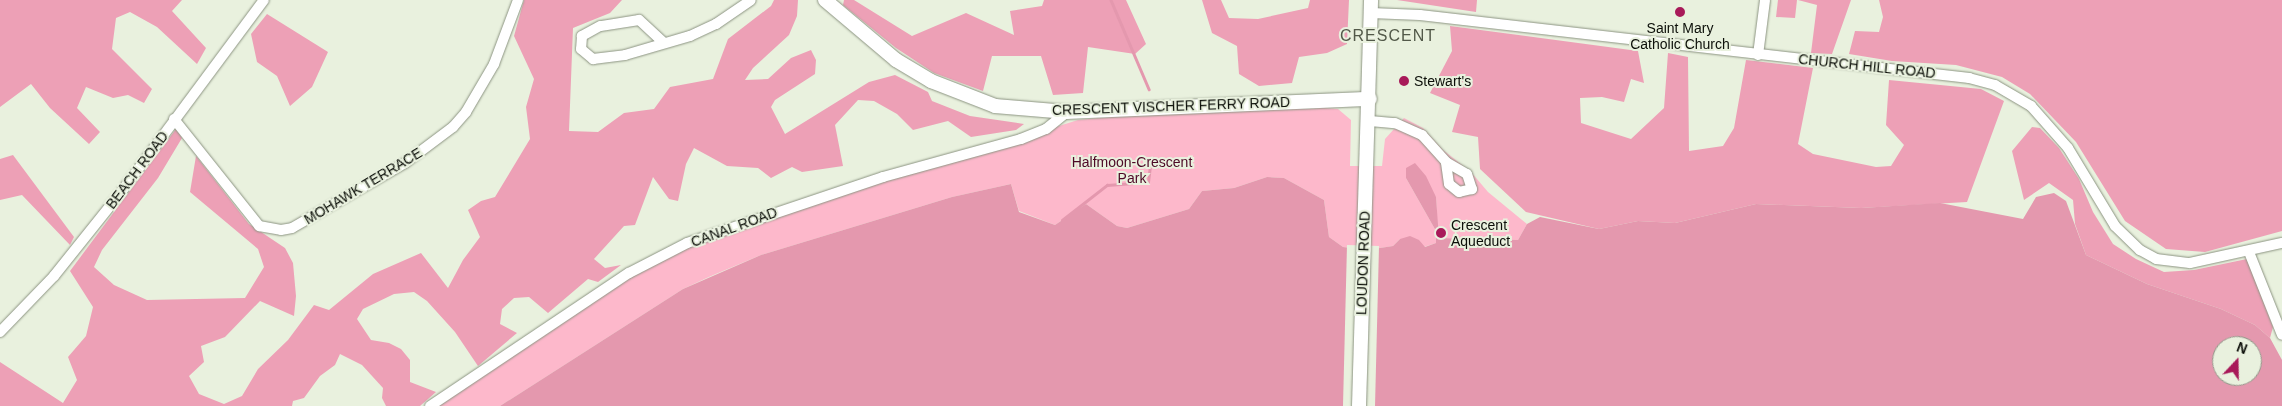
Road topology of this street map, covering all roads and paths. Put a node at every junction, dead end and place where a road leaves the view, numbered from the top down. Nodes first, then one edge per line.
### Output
1 (264, 0) edge
2 (518, 0) edge
3 (751, 0) edge
4 (825, 0) edge
5 (1765, 0) edge
6 (1371, 7) edge
7 (664, 43) junction
8 (1758, 55) junction
9 (1370, 99) junction
10 (1067, 112) junction
11 (174, 120) junction
12 (1370, 121) junction
13 (1446, 162) dead end
14 (2282, 243) edge
15 (2250, 252) junction
16 (0, 332) edge
17 (2282, 334) edge
18 (430, 406) edge
19 (1359, 406) edge

1 - 11 street, BEACH ROAD
2 - 11 street, MOHAWK TERRACE
3 - 7 street
4 - 10 main road, CRESCENT VISCHER FERRY ROAD
5 - 8 street
6 - 8 street, CHURCH HILL ROAD
6 - 9 main road, LOUDON ROAD
7 - 7 street
8 - 15 street, CHURCH HILL ROAD
9 - 10 main road, CRESCENT VISCHER FERRY ROAD
9 - 12 main road, LOUDON ROAD
10 - 18 street, CANAL ROAD
11 - 16 street, BEACH ROAD
12 - 13 street
12 - 19 main road, LOUDON ROAD
14 - 15 street, CHURCH HILL ROAD
15 - 17 street

